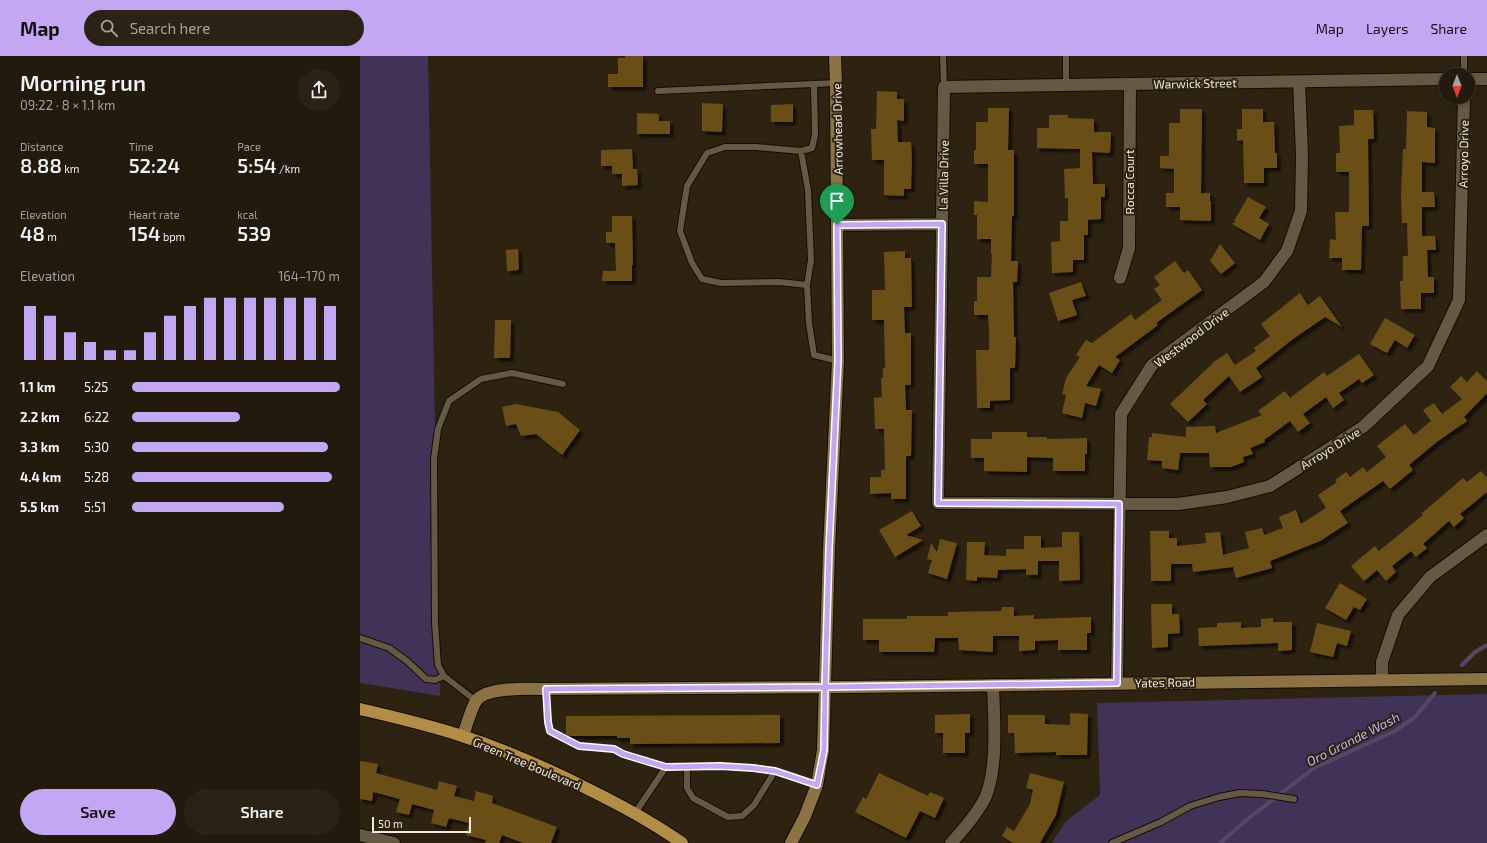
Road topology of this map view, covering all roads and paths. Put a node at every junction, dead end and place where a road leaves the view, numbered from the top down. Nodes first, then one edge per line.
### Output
1 (834, 56) edge
2 (943, 56) edge
3 (1066, 56) edge
4 (1464, 56) edge
5 (1464, 68) edge
6 (1439, 79) edge
7 (1475, 79) edge
8 (1487, 79) edge
9 (1299, 82) junction
10 (836, 83) junction
11 (814, 84) junction
12 (1130, 84) junction
13 (1066, 85) junction
14 (944, 87) junction
15 (658, 91) dead end
16 (1464, 104) edge
17 (801, 151) junction
18 (942, 224) junction
19 (837, 225) junction
20 (1120, 278) dead end
21 (807, 285) junction
22 (838, 361) junction
23 (563, 384) dead end
24 (938, 503) joint
25 (1119, 504) junction
26 (1487, 536) edge
27 (360, 638) edge
28 (444, 676) junction
29 (1487, 679) edge
30 (1382, 680) junction
31 (1117, 683) junction
32 (993, 685) junction
33 (825, 687) junction
34 (546, 689) junction
35 (476, 701) junction
36 (360, 709) edge
37 (463, 736) junction
38 (687, 766) junction
39 (666, 767) junction
40 (775, 771) junction
41 (817, 785) junction
42 (1294, 799) dead end
43 (635, 813) junction
44 (360, 835) edge
45 (394, 843) edge
46 (682, 843) edge
47 (791, 843) edge
48 (951, 843) edge
49 (1112, 843) edge

1 - 10 street, Arrowhead Drive
2 - 14 lane
3 - 13 lane
4 - 5 lane
6 - 9 street, Warwick Street
7 - 8 street
9 - 12 street, Warwick Street
9 - 25 street, Westwood Drive
10 - 11 lane
10 - 19 street, Arrowhead Drive
11 - 15 lane
11 - 17 lane
12 - 13 street, Warwick Street
12 - 20 street, Rocca Court
13 - 14 street, Warwick Street
14 - 18 street, La Villa Drive
16 - 25 street, Arroyo Drive
17 - 21 lane
17 - 21 lane
18 - 19 street
18 - 24 street, La Villa Drive
19 - 22 street, Arrowhead Drive
21 - 22 lane
22 - 33 street, Arrowhead Drive
23 - 28 lane
24 - 25 street, Arroyo Drive
25 - 31 street, Westwood Drive
26 - 30 street
27 - 28 lane
28 - 35 lane
29 - 30 street, Yates Road
30 - 31 street, Yates Road
31 - 32 street, Yates Road
32 - 33 street, Yates Road
32 - 48 street
33 - 34 street, Yates Road
33 - 41 street, Arrowhead Drive
34 - 35 street, Yates Road
34 - 39 lane
35 - 37 street
36 - 37 main road, Green Tree Boulevard
37 - 43 main road, Green Tree Boulevard
38 - 39 lane
38 - 40 lane
38 - 40 lane
39 - 43 lane
40 - 41 lane
41 - 47 street, Arrowhead Drive
42 - 49 lane
43 - 46 main road, Green Tree Boulevard
44 - 45 street

